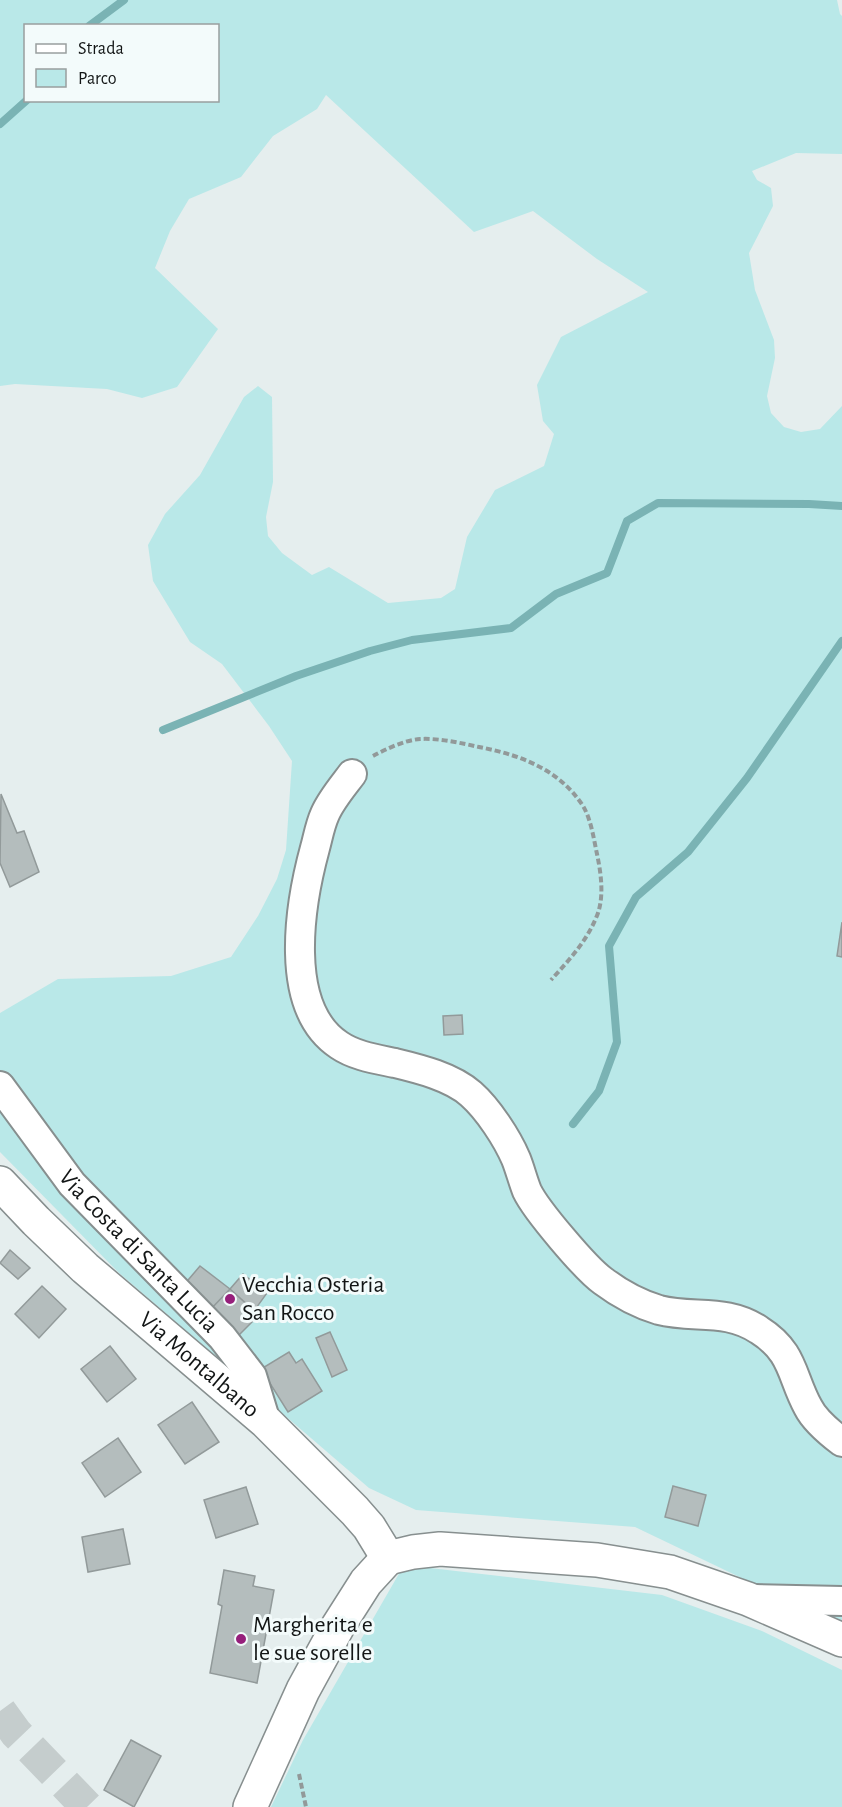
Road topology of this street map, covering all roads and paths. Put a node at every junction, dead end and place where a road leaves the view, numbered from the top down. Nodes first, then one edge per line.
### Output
1 (352, 774) joint
2 (551, 980) dead end
3 (0, 1086) edge
4 (0, 1183) edge
5 (266, 1422) junction
6 (842, 1442) edge
7 (388, 1558) junction
8 (748, 1599) junction
9 (842, 1601) edge
10 (842, 1640) edge
11 (250, 1807) edge

1 - 2 path
1 - 6 street
3 - 5 street, Via Costa di Santa Lucia
4 - 5 street, Via Montalbano
5 - 7 street, Via Montalbano
7 - 8 street
7 - 11 street
8 - 9 street
8 - 10 street

